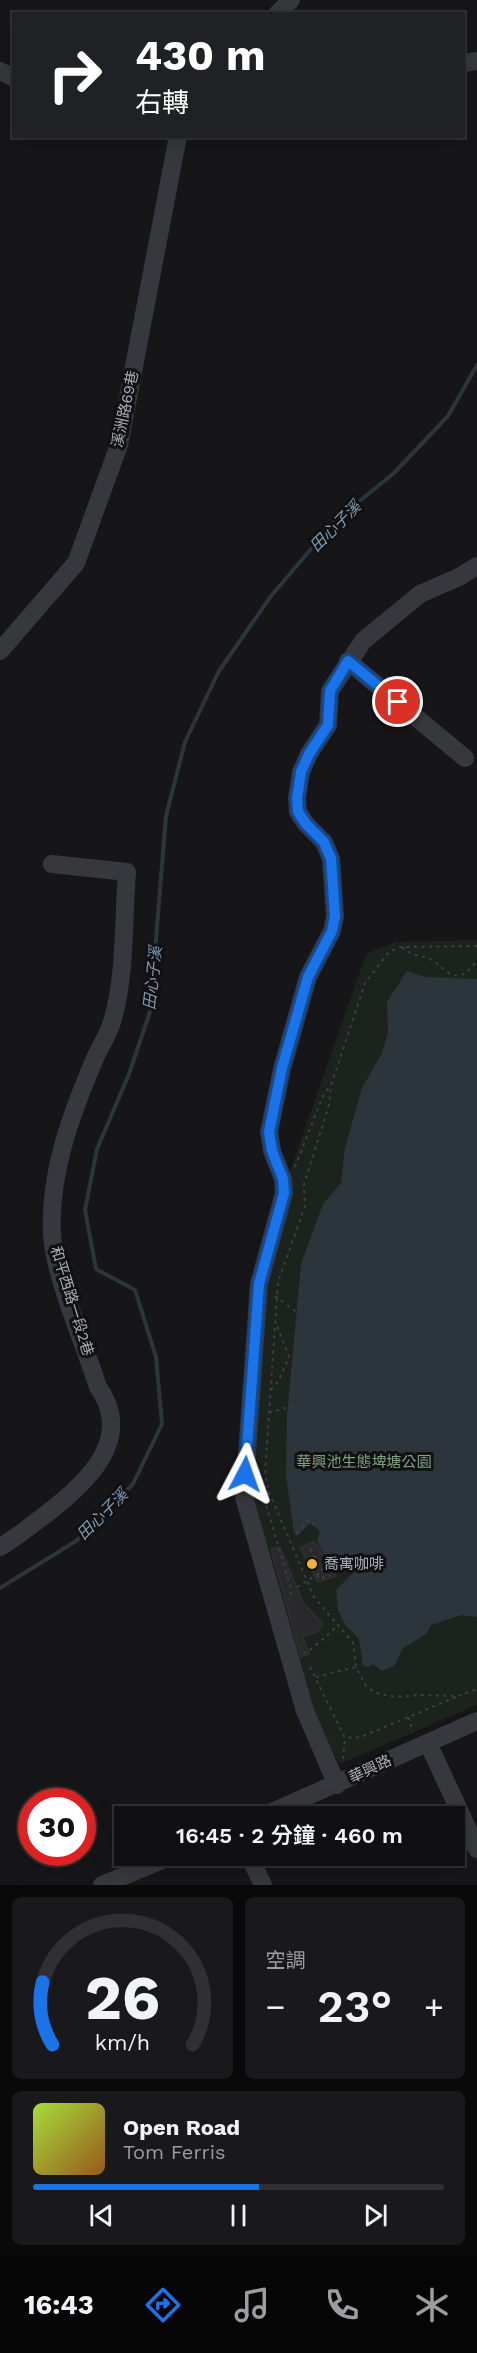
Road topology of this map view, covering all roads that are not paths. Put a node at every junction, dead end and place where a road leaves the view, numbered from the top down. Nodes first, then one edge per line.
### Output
1 (291, 0) edge
2 (279, 12) edge
3 (178, 138) edge
4 (477, 566) edge
5 (0, 651) edge
6 (348, 661) junction
7 (465, 758) dead end
8 (52, 864) dead end
9 (0, 1547) edge
10 (477, 1721) edge
11 (428, 1743) junction
12 (337, 1785) junction
13 (287, 1806) edge
14 (477, 1850) edge
15 (148, 1866) edge
16 (254, 1866) edge
17 (102, 1885) edge
18 (263, 1885) edge

1 - 2 street
3 - 5 street, 溪洲路69巷
4 - 6 street
6 - 7 street
6 - 12 street
8 - 9 street, 和平西路一段2巷
10 - 11 street, 華興路
11 - 12 street, 華興路
11 - 14 street
12 - 13 street, 華興路
15 - 17 street
16 - 18 street

